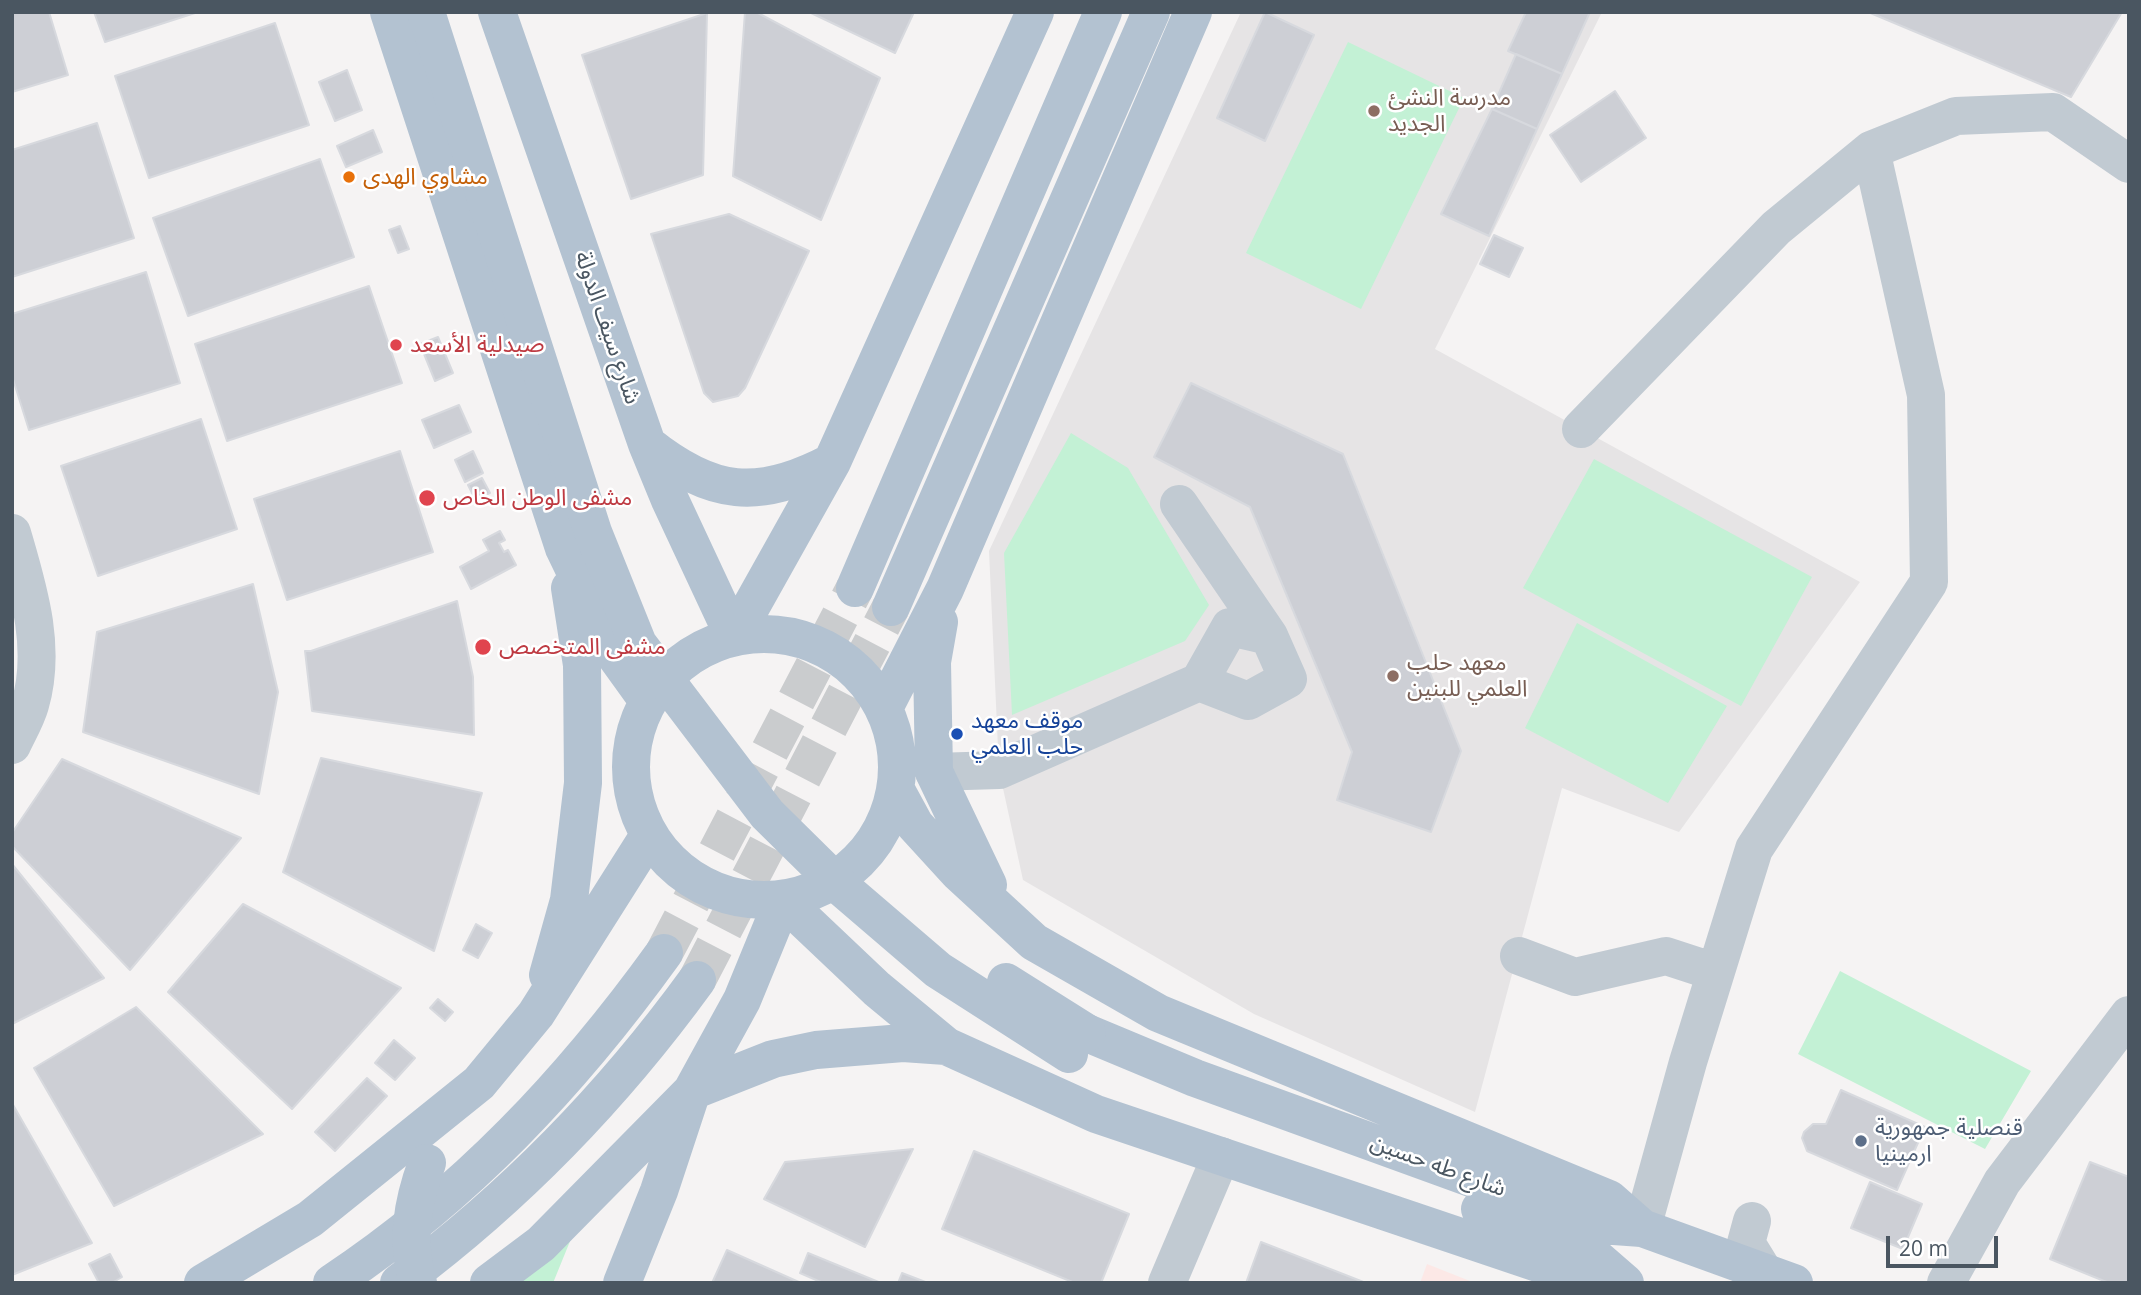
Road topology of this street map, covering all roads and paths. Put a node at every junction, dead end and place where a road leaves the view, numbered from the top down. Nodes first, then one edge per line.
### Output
1 (389, 12) edge
2 (426, 12) edge
3 (454, 12) edge
4 (497, 12) edge
5 (1035, 12) edge
6 (1103, 12) edge
7 (1152, 12) edge
8 (1193, 12) edge
9 (1871, 150) junction
10 (2129, 164) edge
11 (1581, 429) dead end
12 (647, 444) junction
13 (832, 462) junction
14 (1179, 504) dead end
15 (12, 533) edge
16 (564, 548) junction
17 (855, 588) tunnel mouth
18 (945, 589) junction
19 (891, 607) tunnel mouth
20 (1269, 636) junction
21 (734, 637) junction
22 (1199, 682) junction
23 (648, 701) junction
24 (884, 708) junction
25 (12, 745) edge
26 (934, 772) junction
27 (896, 790) junction
28 (648, 837) junction
29 (783, 900) junction
30 (1003, 915) junction
31 (664, 953) tunnel mouth
32 (1519, 956) dead end
33 (1715, 972) junction
34 (697, 980) tunnel mouth
35 (537, 1014) junction
36 (2129, 1015) edge
37 (1078, 1043) junction
38 (946, 1046) junction
39 (479, 1083) junction
40 (692, 1091) junction
41 (1221, 1156) junction
42 (1752, 1221) dead end
43 (1642, 1228) junction
44 (1778, 1276) edge
45 (203, 1283) edge
46 (332, 1283) edge
47 (399, 1283) edge
48 (418, 1283) edge
49 (489, 1283) edge
50 (622, 1283) edge
51 (1167, 1283) edge
52 (1597, 1283) edge
53 (1625, 1283) edge
54 (1946, 1283) edge

1 - 16 main road
2 - 37 main road, bridge
3 - 37 main road, bridge
4 - 12 main road, شارع سيف الدولة
5 - 13 main road
6 - 17 main road
7 - 19 main road
8 - 18 main road
9 - 10 street
9 - 11 street
9 - 33 street
12 - 13 main road
12 - 21 main road, شارع سيف الدولة
13 - 21 main road
14 - 20 street
15 - 25 street
16 - 23 main road
16 - 35 main road
18 - 24 main road
18 - 26 main road
20 - 22 street
20 - 22 street
21 - 23 main road
21 - 24 main road
22 - 26 street
23 - 28 main road
24 - 27 main road
26 - 30 main road
27 - 29 main road
27 - 30 main road
28 - 29 main road
28 - 35 main road
29 - 38 main road
29 - 40 main road
30 - 43 main road
31 - 46 main road
32 - 33 street
33 - 43 street
34 - 47 main road
35 - 39 main road
36 - 54 street
37 - 43 main road, شارع طه حسين
37 - 53 main road, شارع طه حسين
38 - 40 main road
38 - 41 main road
39 - 45 main road
39 - 48 main road, bridge
40 - 49 main road
40 - 50 main road
41 - 51 street
41 - 52 main road
42 - 44 street
43 - 44 main road, شارع طه حسين

